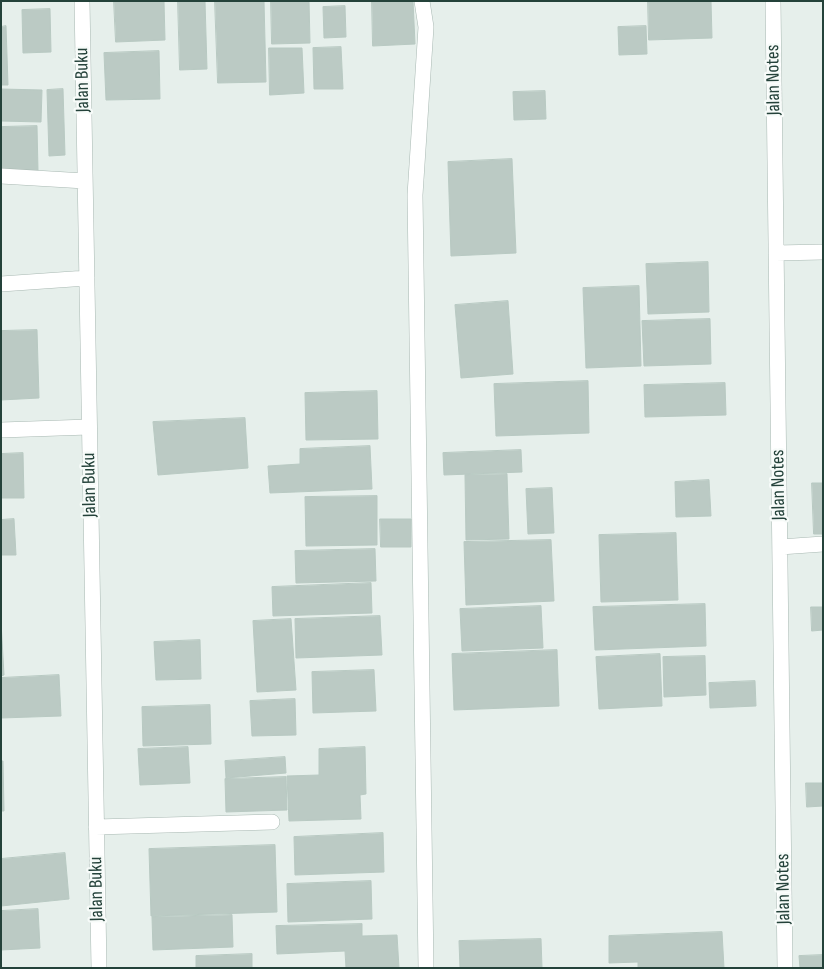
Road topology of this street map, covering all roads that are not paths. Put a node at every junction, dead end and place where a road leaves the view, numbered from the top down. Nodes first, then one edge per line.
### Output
1 (82, 1) edge
2 (422, 1) edge
3 (773, 1) edge
4 (1, 176) edge
5 (85, 181) junction
6 (823, 252) edge
7 (776, 253) junction
8 (87, 278) junction
9 (1, 284) edge
10 (89, 427) junction
11 (1, 430) edge
12 (823, 544) edge
13 (780, 546) junction
14 (272, 822) dead end
15 (96, 827) junction
16 (99, 968) edge
17 (426, 968) edge
18 (786, 968) edge

1 - 5 street, Jalan Buku
2 - 17 street
3 - 7 street, Jalan Notes
4 - 5 street
5 - 8 street, Jalan Buku
6 - 7 street
7 - 13 street, Jalan Notes
8 - 9 street
8 - 10 street, Jalan Buku
10 - 11 street
10 - 15 street, Jalan Buku
12 - 13 street
13 - 18 street, Jalan Notes
14 - 15 street
15 - 16 street, Jalan Buku

